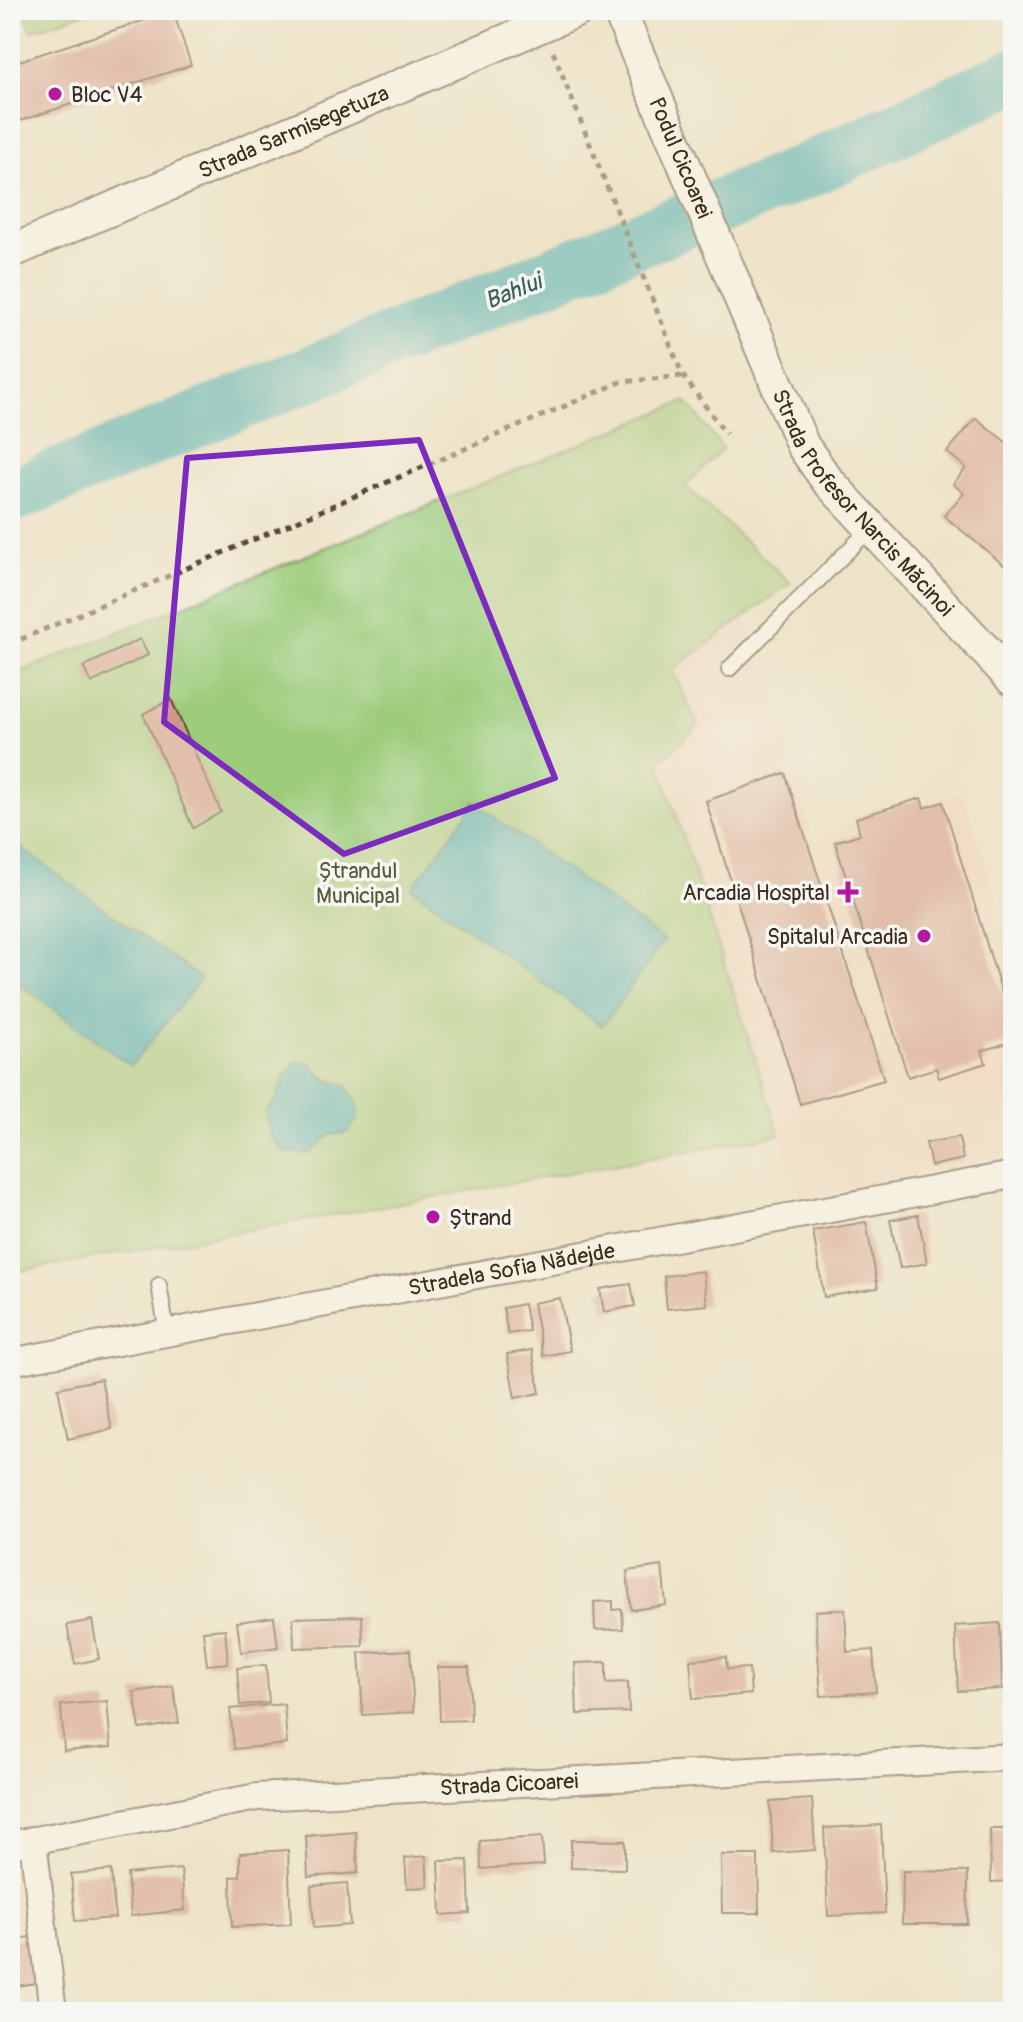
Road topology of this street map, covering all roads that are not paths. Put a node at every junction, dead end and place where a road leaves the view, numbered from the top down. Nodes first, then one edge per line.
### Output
1 (578, 10) edge
2 (619, 10) edge
3 (10, 252) edge
4 (743, 307) joint
5 (873, 525) junction
6 (729, 669) dead end
7 (1013, 680) edge
8 (1013, 1175) edge
9 (159, 1285) dead end
10 (167, 1333) junction
11 (10, 1362) edge
12 (1013, 1757) edge
13 (21, 1842) edge
14 (53, 2012) edge

1 - 3 street, Strada Sarmisegetuza
2 - 4 street, Podul Cicoarei
4 - 5 street, Strada Profesor Narcis Măcinoi
5 - 6 lane
5 - 7 street, Strada Profesor Narcis Măcinoi
8 - 10 street, Stradela Sofia Nădejde
9 - 10 lane
10 - 11 street, Stradela Sofia Nădejde
12 - 13 street, Strada Cicoarei
13 - 14 street

